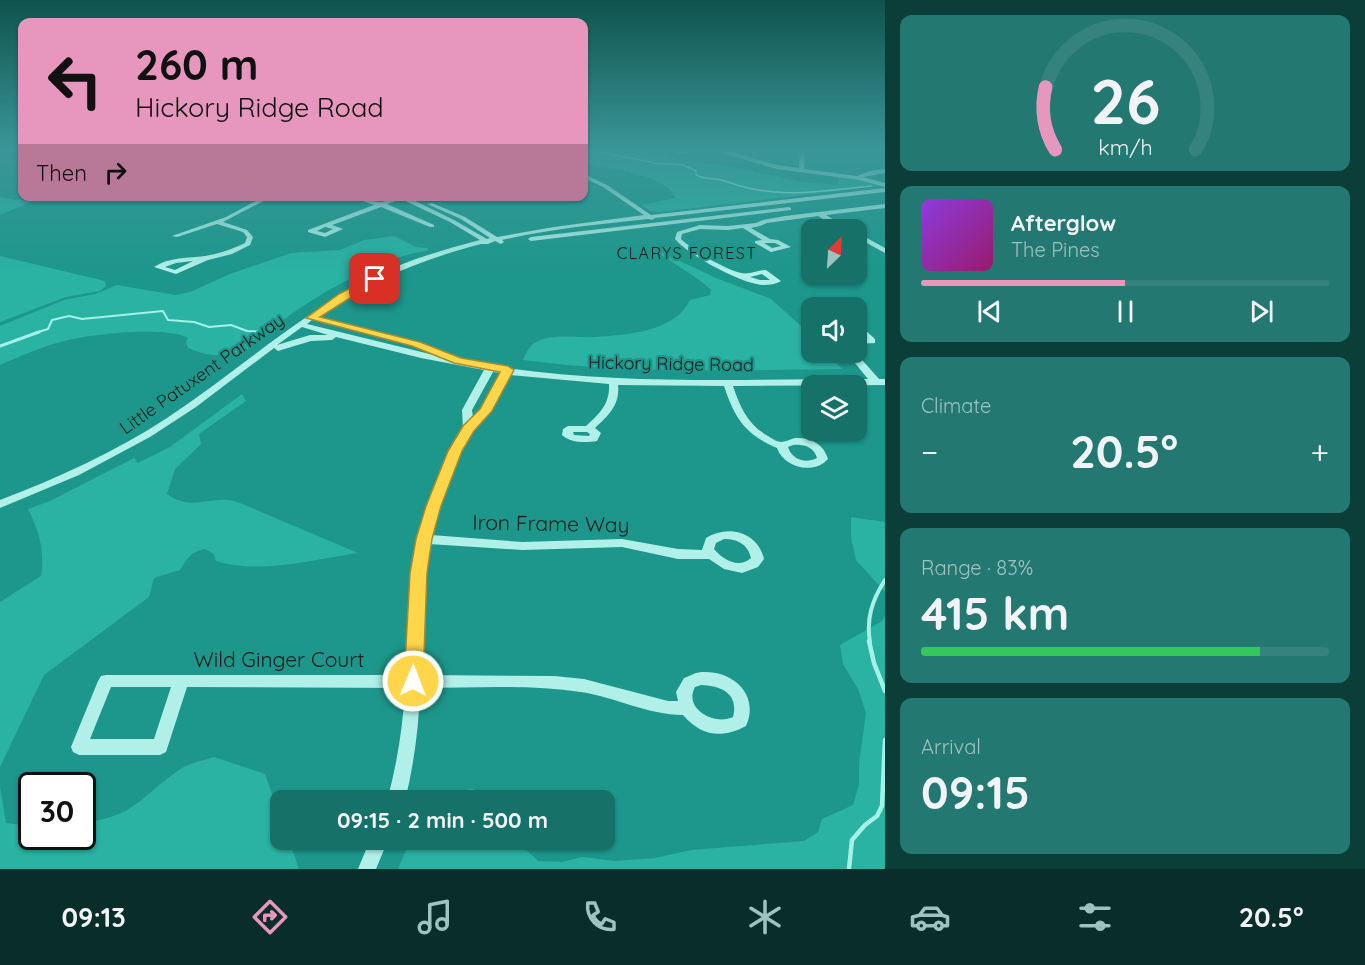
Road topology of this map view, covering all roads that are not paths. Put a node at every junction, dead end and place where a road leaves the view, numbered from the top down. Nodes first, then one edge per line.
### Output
1 (609, 190) edge
2 (885, 190) edge
3 (885, 198) edge
4 (261, 201) edge
5 (371, 201) edge
6 (389, 201) edge
7 (408, 201) edge
8 (416, 201) edge
9 (382, 204) junction
10 (885, 206) edge
11 (715, 210) junction
12 (818, 214) junction
13 (726, 216) junction
14 (650, 217) junction
15 (827, 219) edge
16 (218, 222) junction
17 (473, 223) junction
18 (660, 224) junction
19 (325, 225) dead end
20 (741, 225) junction
21 (432, 226) dead end
22 (555, 228) junction
23 (175, 236) dead end
24 (498, 240) junction
25 (867, 240) edge
26 (769, 241) dead end
27 (487, 242) junction
28 (885, 251) edge
29 (206, 258) junction
30 (743, 276) dead end
31 (312, 318) junction
32 (302, 325) junction
33 (366, 342) junction
34 (263, 353) junction
35 (458, 361) junction
36 (861, 363) edge
37 (491, 367) junction
38 (508, 370) junction
39 (613, 381) junction
40 (727, 382) junction
41 (881, 382) edge
42 (468, 429) junction
43 (589, 429) dead end
44 (782, 446) dead end
45 (0, 504) edge
46 (424, 539) junction
47 (712, 555) dead end
48 (181, 681) junction
49 (413, 681) junction
50 (687, 708) dead end
51 (399, 790) edge
52 (375, 850) edge
53 (367, 869) edge

1 - 14 street
2 - 11 street, Little Patuxent Parkway
3 - 13 street, Little Patuxent Parkway
4 - 16 street
5 - 9 street
6 - 9 street
7 - 27 street
8 - 17 street
9 - 19 street
9 - 21 street
10 - 12 street
11 - 13 street
11 - 14 street, Little Patuxent Parkway
12 - 15 street
12 - 20 street
13 - 18 street, Little Patuxent Parkway
13 - 20 street
14 - 18 street
14 - 22 street, Little Patuxent Parkway
16 - 23 street
16 - 29 street
17 - 22 street
17 - 24 street
18 - 24 street, Little Patuxent Parkway
20 - 26 street
20 - 30 street
22 - 24 street, Little Patuxent Parkway
24 - 27 street, Little Patuxent Parkway
25 - 28 street
27 - 31 street, Little Patuxent Parkway
29 - 29 street
31 - 32 street, Little Patuxent Parkway
31 - 35 street, Hickory Ridge Road
32 - 33 street, Hickory Ridge Road
32 - 34 street, Little Patuxent Parkway
33 - 34 street
33 - 35 street, Hickory Ridge Road
34 - 45 street, Little Patuxent Parkway
35 - 37 street, Hickory Ridge Road
36 - 41 street
37 - 38 street, Hickory Ridge Road
37 - 42 street
38 - 39 street, Hickory Ridge Road
38 - 42 street
39 - 40 street, Hickory Ridge Road
39 - 43 street
40 - 41 street, Hickory Ridge Road
40 - 44 street
42 - 46 street
46 - 47 street, Iron Frame Way
46 - 49 street
48 - 48 street, Wild Ginger Court
48 - 49 street, Wild Ginger Court
49 - 50 street, Wild Ginger Court
49 - 51 street
52 - 53 street

